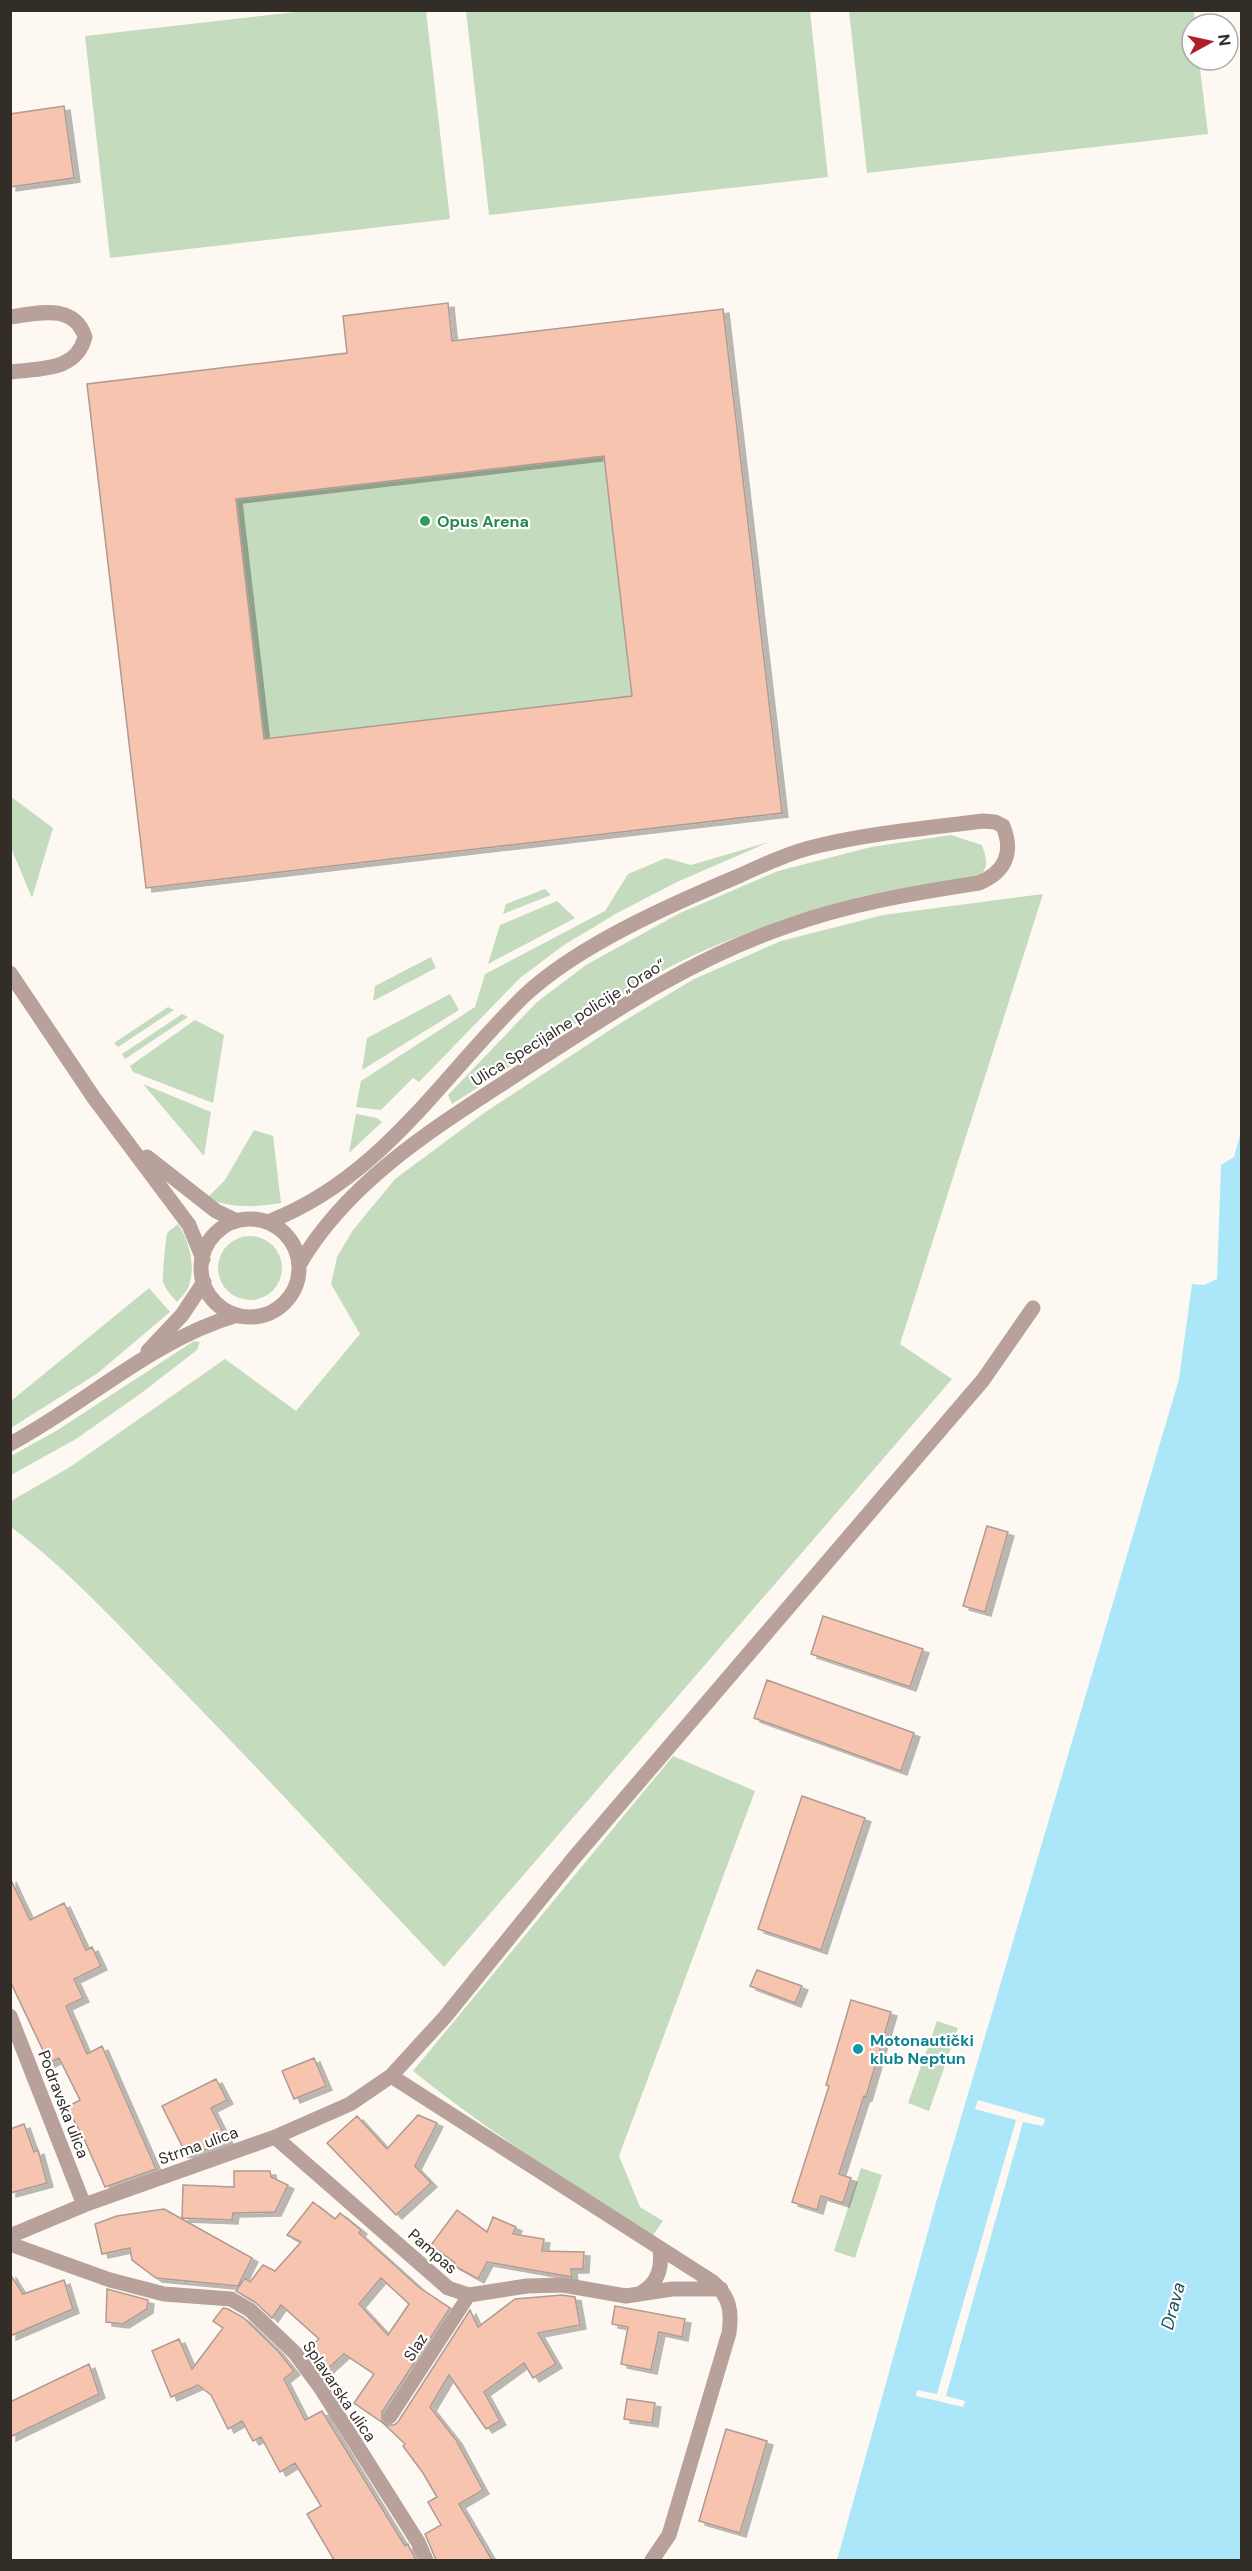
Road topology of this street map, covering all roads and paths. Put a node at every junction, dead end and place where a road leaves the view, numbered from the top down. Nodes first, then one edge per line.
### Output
1 (10, 317) edge
2 (10, 372) edge
3 (10, 973) edge
4 (130, 1144) junction
5 (237, 1221) junction
6 (268, 1222) junction
7 (203, 1259) junction
8 (298, 1265) junction
9 (204, 1282) junction
10 (1033, 1308) dead end
11 (237, 1315) junction
12 (140, 1360) junction
13 (10, 1444) edge
14 (10, 2016) edge
15 (391, 2076) junction
16 (275, 2137) junction
17 (84, 2205) junction
18 (10, 2236) edge
19 (10, 2244) edge
20 (660, 2248) junction
21 (721, 2289) junction
22 (469, 2295) junction
23 (639, 2295) junction
24 (390, 2417) dead end
25 (426, 2560) edge
26 (652, 2560) edge

1 - 2 street
3 - 4 street
4 - 5 street
4 - 7 street
5 - 6 street
5 - 7 street
6 - 8 street
6 - 8 street, Ulica Specijalne policije „Orao“
7 - 9 street
8 - 11 street
9 - 11 street
9 - 12 street
10 - 15 street, Strma ulica
11 - 12 street
12 - 13 street
14 - 17 street, Podravska ulica
15 - 16 street, Strma ulica
15 - 20 street
16 - 17 street, Strma ulica
16 - 22 street, Pampas
17 - 18 street, Strma ulica
19 - 25 street, Splavarska ulica
20 - 21 street
20 - 23 street
21 - 23 street
21 - 26 street
22 - 23 street
22 - 24 street, Slaz

